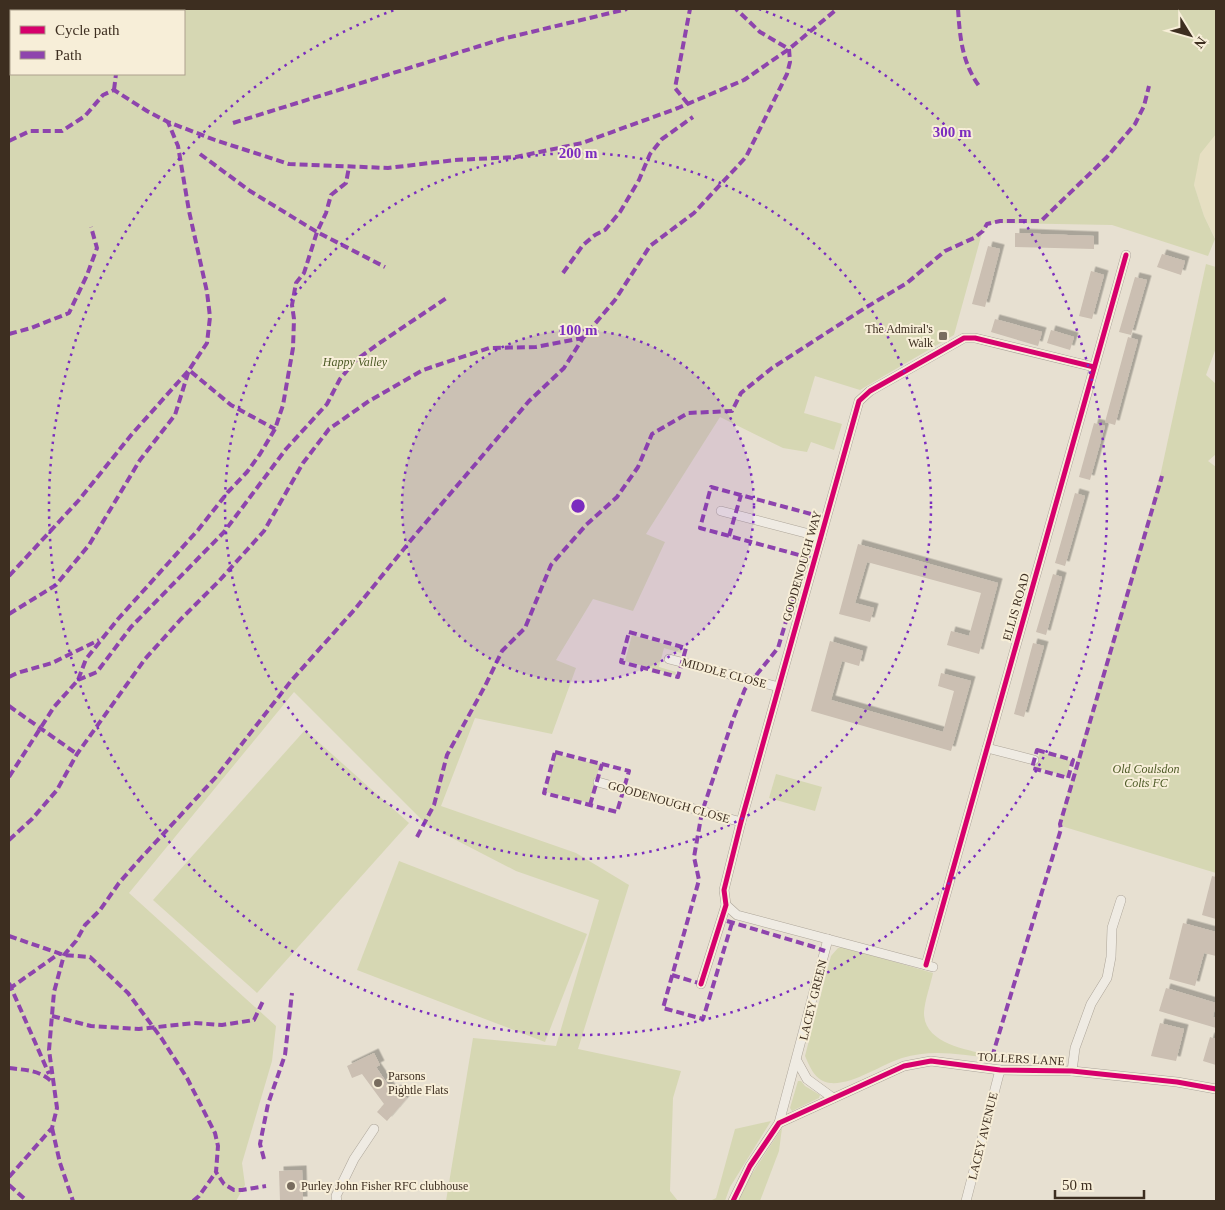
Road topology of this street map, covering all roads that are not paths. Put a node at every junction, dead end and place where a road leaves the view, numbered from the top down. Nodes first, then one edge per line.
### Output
1 (1126, 255) dead end
2 (1094, 367) junction
3 (721, 511) dead end
4 (821, 537) junction
5 (668, 659) dead end
6 (779, 687) junction
7 (987, 748) junction
8 (1034, 760) dead end
9 (598, 782) dead end
10 (741, 822) junction
11 (1121, 900) dead end
12 (726, 905) junction
13 (828, 939) junction
14 (701, 984) dead end
15 (797, 1061) junction
16 (1000, 1070) junction
17 (1072, 1071) junction
18 (1216, 1088) edge
19 (833, 1098) junction
20 (779, 1122) junction
21 (374, 1129) dead end
22 (337, 1201) edge
23 (733, 1201) edge
24 (966, 1201) edge

1 - 2 street, ELLIS ROAD
2 - 4 street, GOODENOUGH WAY
2 - 7 street, ELLIS ROAD
3 - 4 street
4 - 6 street, GOODENOUGH WAY
5 - 6 street, MIDDLE CLOSE
6 - 10 street, GOODENOUGH WAY
7 - 8 street
7 - 13 street, ELLIS ROAD
9 - 10 street, GOODENOUGH CLOSE
10 - 12 street, GOODENOUGH WAY
11 - 17 street
12 - 13 street
12 - 14 street, GOODENOUGH WAY
13 - 15 street, LACEY GREEN
15 - 19 street
15 - 20 street, LACEY GREEN
16 - 17 street, TOLLERS LANE
16 - 19 street, TOLLERS LANE
16 - 24 street, LACEY AVENUE
17 - 18 street, TOLLERS LANE
19 - 20 street, TOLLERS LANE
20 - 23 street
21 - 22 street

